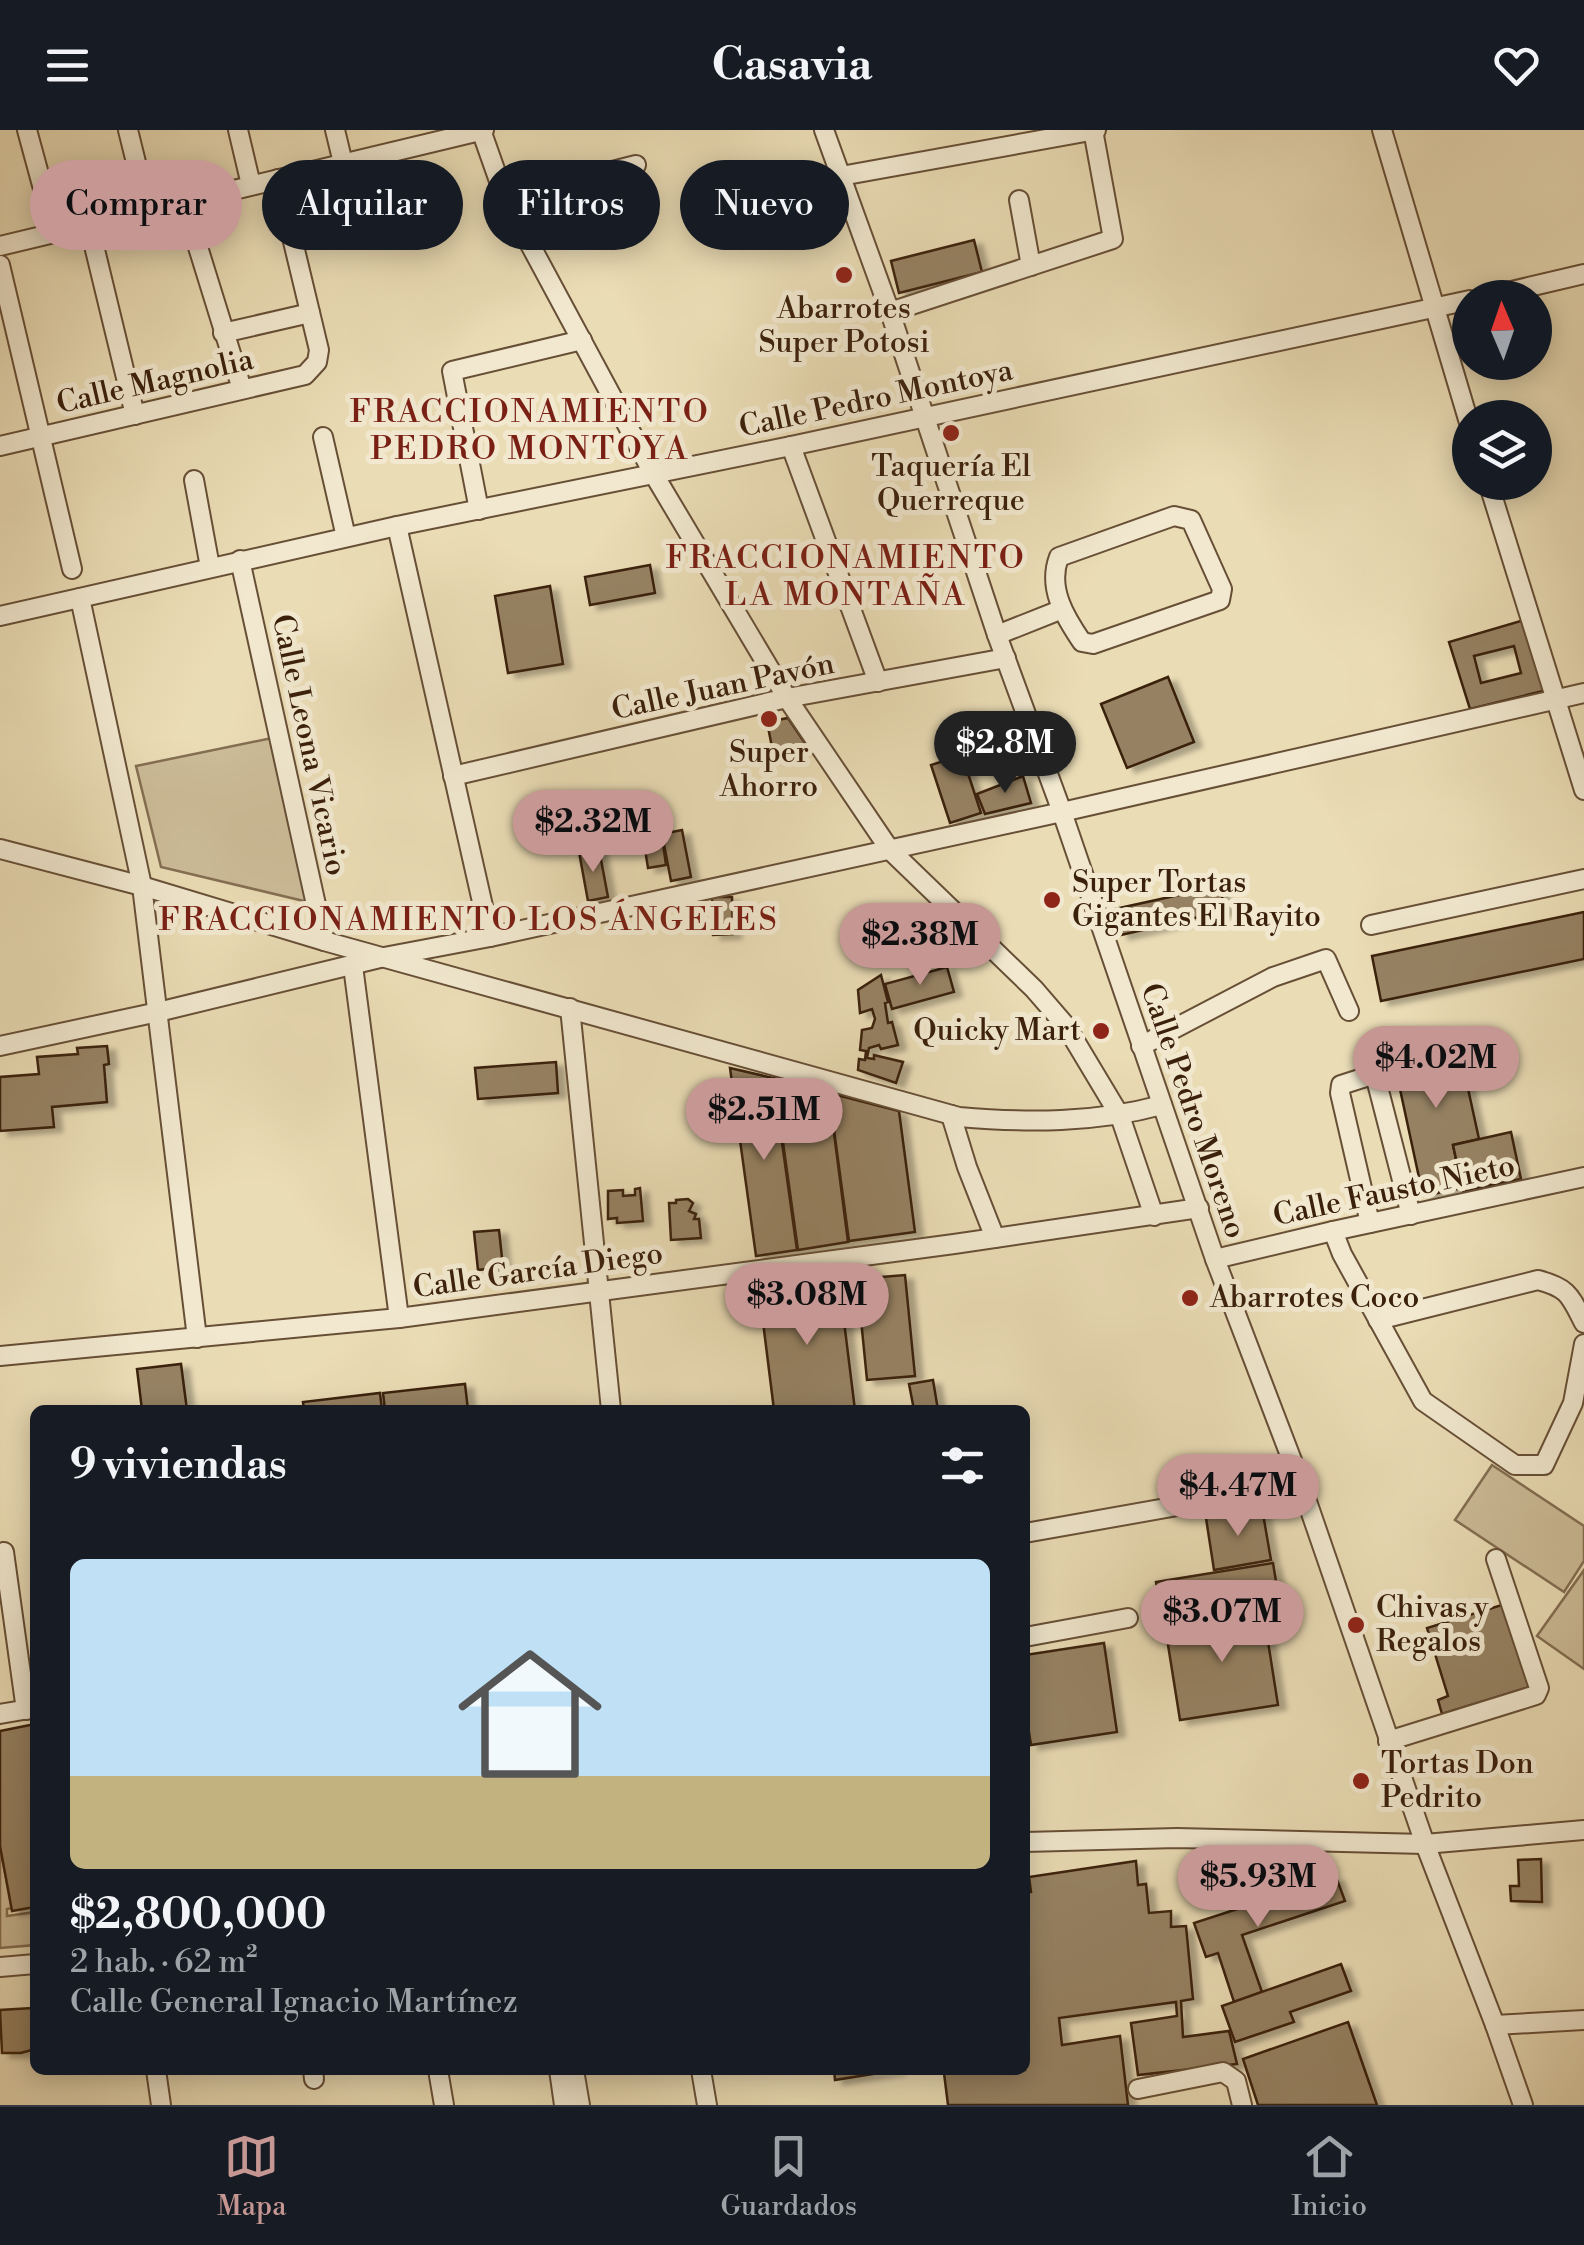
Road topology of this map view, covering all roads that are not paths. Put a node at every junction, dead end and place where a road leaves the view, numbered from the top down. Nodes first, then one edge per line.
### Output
1 (26, 130) edge
2 (128, 130) edge
3 (238, 130) edge
4 (335, 130) edge
5 (482, 130) edge
6 (824, 130) edge
7 (1095, 130) edge
8 (1382, 130) edge
9 (34, 160) edge
10 (135, 160) edge
11 (342, 160) edge
12 (356, 160) edge
13 (492, 160) edge
14 (835, 160) edge
15 (849, 175) edge
16 (262, 183) edge
17 (251, 186) junction
18 (242, 188) edge
19 (849, 198) edge
20 (1019, 200) dead end
21 (30, 239) edge
22 (0, 246) edge
23 (94, 250) edge
24 (198, 250) edge
25 (295, 250) edge
26 (533, 250) edge
27 (0, 266) edge
28 (1031, 266) junction
29 (1584, 274) edge
30 (1552, 282) edge
31 (1452, 304) edge
32 (1433, 308) junction
33 (890, 312) junction
34 (310, 314) junction
35 (223, 334) junction
36 (582, 340) junction
37 (242, 389) junction
38 (1462, 400) edge
39 (135, 415) junction
40 (926, 416) junction
41 (324, 436) dead end
42 (40, 438) junction
43 (0, 446) edge
44 (791, 446) junction
45 (653, 473) junction
46 (194, 480) dead end
47 (1494, 500) edge
48 (479, 510) junction
49 (397, 526) junction
50 (346, 537) junction
51 (240, 560) junction
52 (210, 567) junction
53 (72, 568) dead end
54 (80, 598) junction
55 (1060, 610) junction
56 (0, 616) edge
57 (997, 635) junction
58 (1006, 658) junction
59 (878, 682) junction
60 (1584, 693) edge
61 (787, 698) junction
62 (1556, 699) junction
63 (454, 776) junction
64 (1584, 790) edge
65 (1062, 812) junction
66 (0, 849) edge
67 (890, 850) junction
68 (1584, 878) edge
69 (142, 886) junction
70 (1371, 924) dead end
71 (490, 937) junction
72 (324, 942) junction
73 (384, 957) junction
74 (353, 966) junction
75 (570, 1008) junction
76 (1349, 1011) dead end
77 (158, 1012) junction
78 (0, 1046) edge
79 (1141, 1046) junction
80 (1162, 1106) junction
81 (950, 1115) junction
82 (1120, 1116) junction
83 (1584, 1177) edge
84 (1199, 1208) junction
85 (1410, 1214) junction
86 (1154, 1216) junction
87 (1370, 1223) junction
88 (1333, 1231) junction
89 (996, 1238) junction
90 (1215, 1260) junction
91 (600, 1291) junction
92 (399, 1318) junction
93 (1378, 1320) junction
94 (1584, 1324) edge
95 (197, 1338) junction
96 (1584, 1344) edge
97 (0, 1356) edge
98 (611, 1405) edge
99 (1301, 1484) junction
100 (1030, 1531) edge
101 (4, 1552) dead end
102 (1496, 1559) dead end
103 (1128, 1618) dead end
104 (1030, 1636) edge
105 (30, 1709) edge
106 (0, 1714) edge
107 (1388, 1741) junction
108 (1584, 1830) edge
109 (1030, 1842) edge
110 (1425, 1844) junction
111 (30, 1964) edge
112 (0, 1967) edge
113 (1584, 2020) edge
114 (1495, 2025) junction
115 (157, 2075) edge
116 (439, 2075) edge
117 (559, 2075) edge
118 (575, 2075) edge
119 (702, 2075) edge
120 (1138, 2089) dead end
121 (161, 2105) edge
122 (444, 2105) edge
123 (564, 2105) edge
124 (580, 2105) edge
125 (707, 2105) edge
126 (1242, 2105) edge
127 (1523, 2105) edge

1 - 9 street
2 - 10 street
3 - 17 street
4 - 11 street
5 - 12 street
5 - 13 street
6 - 14 street, Calle Pedro Moreno
7 - 15 street
7 - 28 street
8 - 32 street
16 - 17 street
17 - 18 street
19 - 33 street, Calle Pedro Moreno
20 - 28 street
21 - 22 street
23 - 39 street
24 - 35 street
25 - 34 street
26 - 36 street
27 - 42 street
28 - 33 street
29 - 30 street
31 - 32 street, Calle Pedro Montoya
32 - 38 street
32 - 40 street, Calle Pedro Montoya
33 - 40 street, Calle Pedro Moreno
34 - 35 street
34 - 37 street, Calle Magnolia
35 - 37 street
36 - 45 street
36 - 48 street
37 - 39 street, Calle Magnolia
39 - 42 street, Calle Magnolia
40 - 44 street, Calle Pedro Montoya
40 - 57 street, Calle Pedro Moreno
41 - 50 street
42 - 43 street, Calle Magnolia
42 - 53 street
44 - 45 street, Calle Pedro Montoya
44 - 59 street
45 - 48 street, Calle Pedro Montoya
45 - 61 street
46 - 52 street
47 - 62 street
48 - 49 street, Calle Pedro Montoya
49 - 50 street, Calle Pedro Montoya
49 - 63 street
50 - 51 street, Calle Pedro Montoya
51 - 52 street, Calle Pedro Montoya
51 - 72 street, Calle Leona Vicario
52 - 54 street, Calle Pedro Montoya
54 - 56 street, Calle Pedro Montoya
54 - 69 street
55 - 55 street
55 - 57 street
57 - 58 street, Calle Pedro Moreno
58 - 59 street, Calle Juan Pavón
58 - 65 street, Calle Pedro Moreno
59 - 61 street, Calle Juan Pavón
60 - 62 street
61 - 63 street, Calle Juan Pavón
61 - 67 street
62 - 64 street
62 - 65 street
63 - 71 street
65 - 67 street
65 - 79 street, Calle Pedro Moreno
66 - 69 street
67 - 71 street
67 - 82 street
68 - 70 street
69 - 72 street
69 - 77 street
71 - 73 street
72 - 73 street
73 - 74 street
73 - 75 street
74 - 77 street
74 - 92 street
75 - 81 street
75 - 91 street
76 - 79 street
77 - 78 street
77 - 95 street
79 - 80 street, Calle Pedro Moreno
80 - 82 street
80 - 84 street, Calle Pedro Moreno
81 - 82 street
81 - 89 street
82 - 86 street
83 - 85 street, Calle Fausto Nieto
84 - 86 street, Calle García Diego
84 - 90 street, Calle Pedro Moreno
85 - 87 street, Calle Fausto Nieto
85 - 87 street
86 - 89 street, Calle García Diego
87 - 88 street, Calle Fausto Nieto
88 - 90 street, Calle Fausto Nieto
88 - 93 street
89 - 91 street, Calle García Diego
90 - 99 street, Calle Pedro Moreno
91 - 92 street, Calle García Diego
91 - 98 street
92 - 95 street, Calle García Diego
93 - 94 street
93 - 96 street
95 - 97 street, Calle García Diego
99 - 100 street
99 - 107 street, Calle Pedro Moreno
101 - 105 street
102 - 107 street
103 - 104 street
105 - 106 street
107 - 110 street, Calle Pedro Moreno
108 - 110 street
109 - 110 street
110 - 114 street, Calle Pedro Moreno
111 - 112 street
113 - 114 street
114 - 127 street, Calle Pedro Moreno
115 - 121 street
116 - 122 street
117 - 123 street
118 - 124 street
119 - 125 street
120 - 126 street

